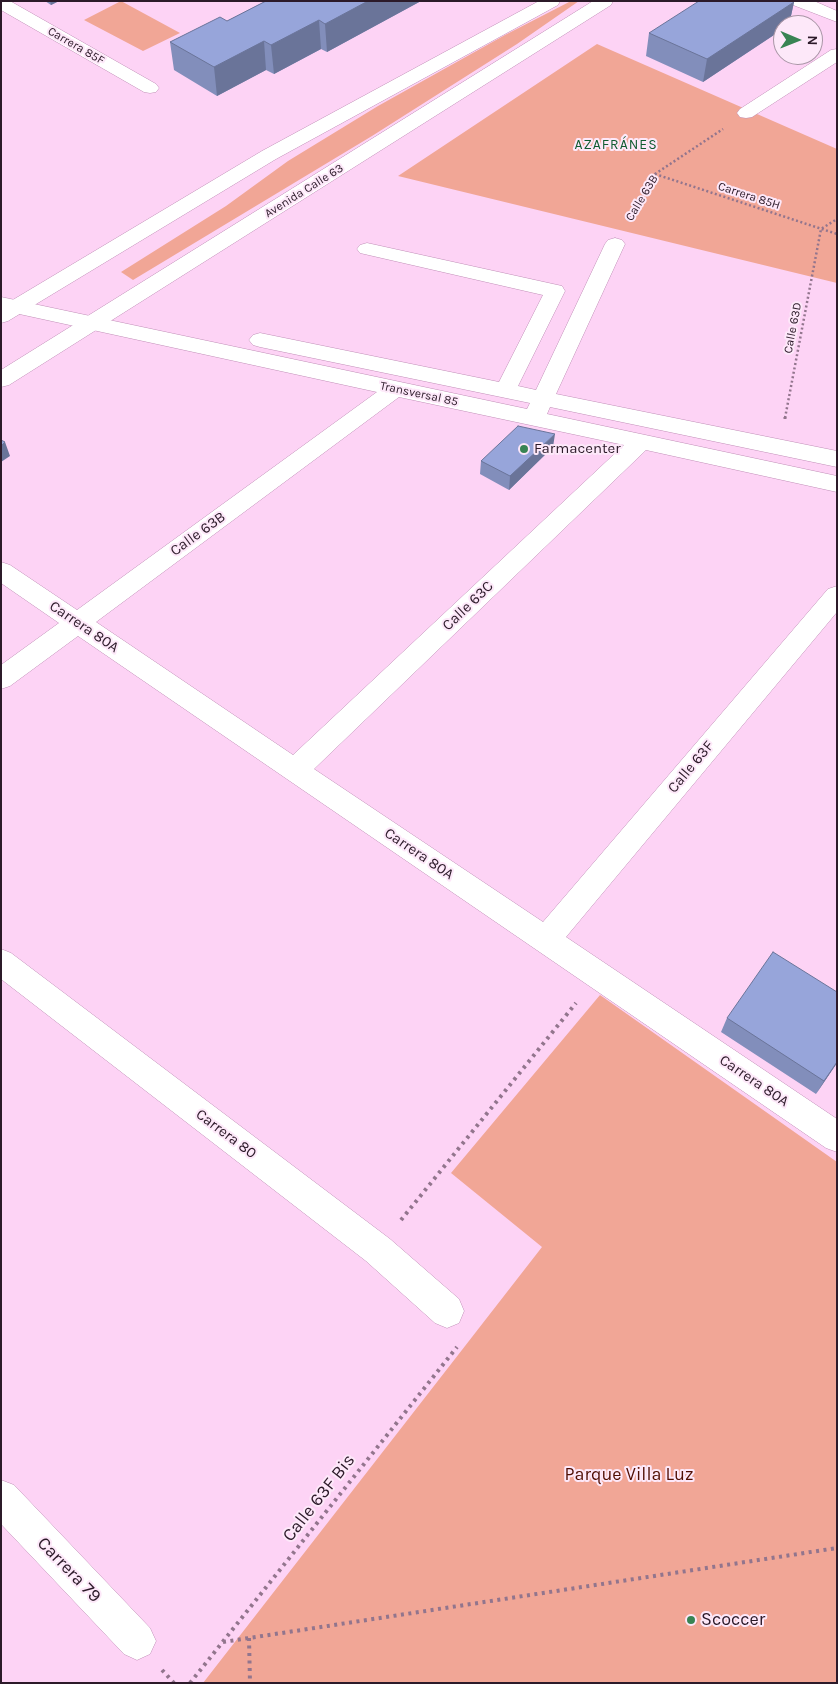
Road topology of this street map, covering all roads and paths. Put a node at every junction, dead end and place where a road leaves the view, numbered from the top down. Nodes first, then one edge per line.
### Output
1 (532, 1) edge
2 (552, 1) edge
3 (606, 1) edge
4 (624, 1) edge
5 (798, 1) edge
6 (1, 4) edge
7 (837, 17) edge
8 (478, 40) junction
9 (524, 54) junction
10 (837, 54) edge
11 (150, 88) dead end
12 (746, 113) joint
13 (655, 174) junction
14 (837, 218) edge
15 (821, 229) junction
16 (837, 234) edge
17 (615, 244) joint
18 (368, 249) dead end
19 (1, 287) edge
20 (37, 295) junction
21 (6, 308) edge
22 (113, 310) junction
23 (92, 323) junction
24 (1, 380) edge
25 (395, 388) junction
26 (505, 390) junction
27 (543, 398) junction
28 (533, 419) junction
29 (640, 442) junction
30 (772, 446) junction
31 (837, 460) edge
32 (837, 484) edge
33 (1, 571) edge
34 (837, 595) edge
35 (77, 623) junction
36 (1, 679) edge
37 (295, 770) junction
38 (546, 940) junction
39 (1, 962) edge
40 (598, 975) junction
41 (836, 1136) edge
42 (378, 1250) junction
43 (447, 1311) dead end
44 (464, 1338) dead end
45 (1, 1498) edge
46 (837, 1548) edge
47 (249, 1638) junction
48 (137, 1641) dead end
49 (223, 1642) junction
50 (190, 1683) edge
51 (250, 1683) edge

1 - 8 street
2 - 8 street
3 - 9 street, Avenida Calle 63
4 - 9 street
5 - 7 street
6 - 11 street, Carrera 85F
8 - 20 street
9 - 22 street, Avenida Calle 63
10 - 12 street
12 - 13 path, Calle 63B
13 - 15 path, Carrera 85H
13 - 17 path, Calle 63B
14 - 15 path
15 - 16 path, Carrera 85H
15 - 30 path, Calle 63D
17 - 27 street
18 - 26 street
19 - 20 street, Transversal 85
20 - 21 street
20 - 22 street, Transversal 85
21 - 23 street, Transversal 85
22 - 23 street, Avenida Calle 63
22 - 26 street, Transversal 85
23 - 24 street, Avenida Calle 63
23 - 25 street, Transversal 85
25 - 28 street, Transversal 85
25 - 35 street, Calle 63B
26 - 27 street, Transversal 85
27 - 28 street
27 - 30 street, Transversal 85
28 - 29 street, Transversal 85
29 - 32 street, Transversal 85
29 - 37 street, Calle 63C
30 - 31 street, Transversal 85
33 - 35 street, Carrera 80A
34 - 38 street, Calle 63F
35 - 36 street, Calle 63B
35 - 37 street, Carrera 80A
37 - 38 street, Carrera 80A
38 - 40 street, Carrera 80A
39 - 42 street, Carrera 80
40 - 41 street, Carrera 80A
40 - 42 path
42 - 43 street, Carrera 80
44 - 49 path, Calle 63F Bis
45 - 48 street, Carrera 79
46 - 47 path
47 - 49 path
47 - 51 path
49 - 50 path, Calle 63F Bis

